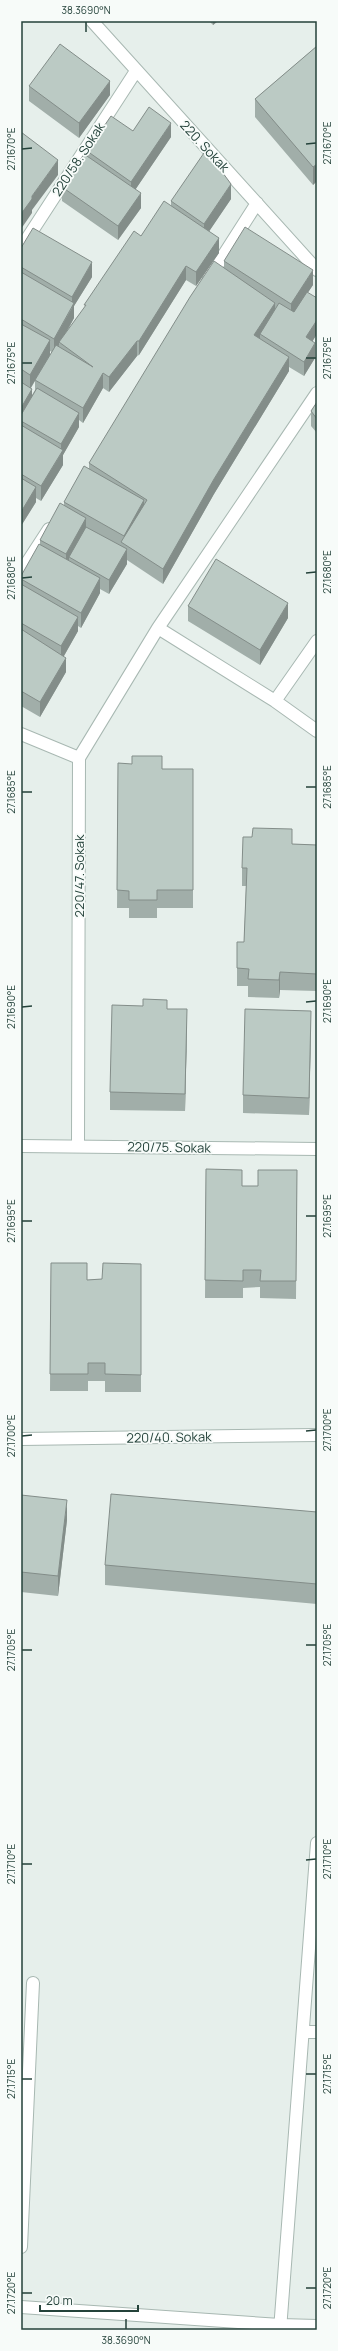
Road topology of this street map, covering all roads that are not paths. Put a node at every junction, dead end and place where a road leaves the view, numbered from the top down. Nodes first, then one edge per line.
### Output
1 (92, 21) edge
2 (136, 71) junction
3 (257, 203) junction
4 (21, 248) edge
5 (317, 270) edge
6 (201, 290) edge
7 (317, 393) edge
8 (55, 518) edge
9 (21, 572) edge
10 (158, 628) junction
11 (317, 641) edge
12 (275, 701) junction
13 (317, 730) edge
14 (21, 734) edge
15 (79, 758) junction
16 (21, 1146) edge
17 (78, 1146) junction
18 (317, 1149) edge
19 (317, 1435) edge
20 (21, 1440) edge
21 (317, 1843) edge
22 (33, 1983) dead end
23 (304, 2032) junction
24 (317, 2032) edge
25 (21, 2247) edge
26 (21, 2307) edge
27 (317, 2326) edge
28 (280, 2328) edge

1 - 2 street, 220. Sokak
2 - 3 street, 220. Sokak
2 - 4 street, 220/58. Sokak
3 - 5 street, 220. Sokak
3 - 6 street
7 - 10 street
8 - 9 street
10 - 12 street
10 - 15 street
11 - 12 street
12 - 13 street
14 - 15 street
15 - 17 street, 220/47. Sokak
16 - 17 street, 220/75. Sokak
17 - 18 street, 220/75. Sokak
19 - 20 street, 220/40. Sokak
21 - 23 street
22 - 25 street
23 - 24 street
23 - 28 street
26 - 28 street
27 - 28 street

